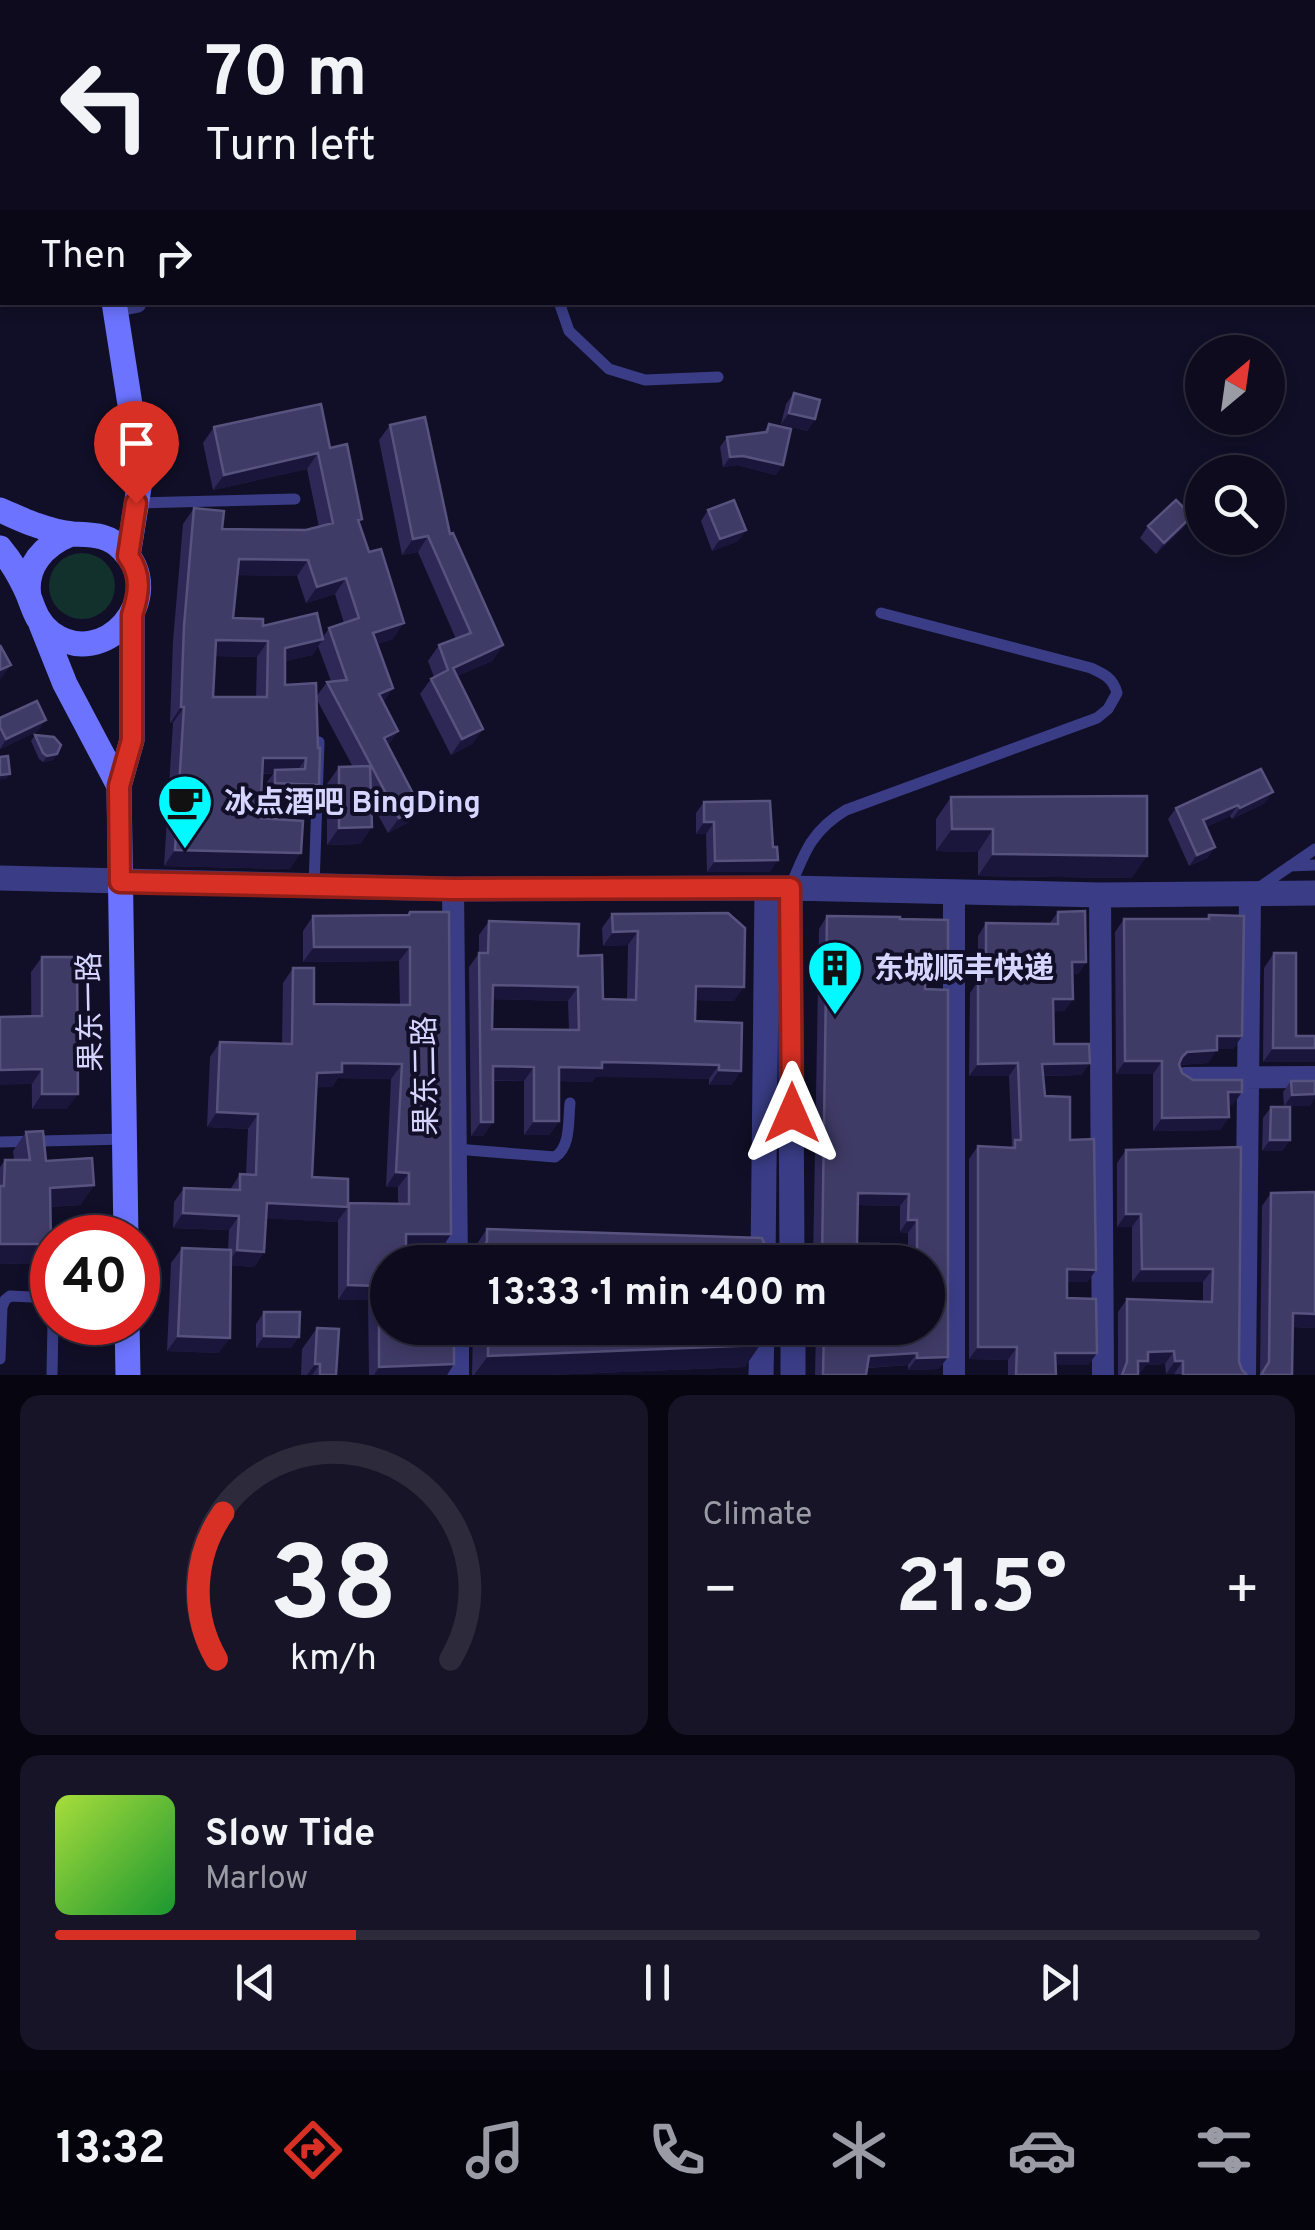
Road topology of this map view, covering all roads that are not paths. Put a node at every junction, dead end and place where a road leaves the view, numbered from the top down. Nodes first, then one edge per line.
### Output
1 (122, 305) edge
2 (561, 305) edge
3 (718, 376) dead end
4 (295, 499) dead end
5 (136, 503) junction
6 (0, 510) edge
7 (71, 534) junction
8 (0, 548) edge
9 (128, 556) junction
10 (29, 597) junction
11 (881, 613) dead end
12 (132, 615) junction
13 (40, 623) junction
14 (319, 742) edge
15 (119, 786) junction
16 (1315, 849) edge
17 (1290, 866) junction
18 (1315, 866) edge
19 (0, 878) edge
20 (120, 882) junction
21 (314, 886) junction
22 (779, 888) junction
23 (453, 889) junction
24 (954, 891) junction
25 (1315, 892) edge
26 (1250, 894) junction
27 (1100, 895) junction
28 (1315, 1076) edge
29 (1248, 1077) junction
30 (1185, 1078) edge
31 (570, 1103) dead end
32 (124, 1140) junction
33 (0, 1142) edge
34 (456, 1149) junction
35 (126, 1215) edge
36 (457, 1245) edge
37 (764, 1245) edge
38 (791, 1245) edge
39 (30, 1297) edge
40 (53, 1345) edge
41 (127, 1345) edge
42 (458, 1345) edge
43 (762, 1345) edge
44 (793, 1345) edge
45 (0, 1360) edge
46 (52, 1375) edge
47 (128, 1375) edge
48 (458, 1375) edge
49 (761, 1375) edge
50 (793, 1375) edge
51 (954, 1375) edge
52 (1103, 1375) edge
53 (1246, 1375) edge

1 - 5 main road
2 - 3 lane
4 - 5 lane
5 - 9 main road
6 - 7 main road
7 - 9 main road
7 - 10 main road
8 - 10 main road
9 - 12 main road
10 - 13 main road
11 - 22 lane
12 - 13 main road
12 - 15 main road
13 - 15 main road
14 - 21 lane
15 - 20 main road, 果东一路
16 - 17 lane
17 - 18 lane
17 - 26 lane
19 - 20 street
20 - 21 street
20 - 32 main road, 果东一路
21 - 23 street
22 - 23 street
22 - 24 street
22 - 37 street
22 - 38 street
23 - 34 street, 果东二路
24 - 27 street
24 - 51 street
25 - 26 street
26 - 27 street
26 - 29 street
27 - 52 street
28 - 29 street
29 - 30 street
29 - 53 street
31 - 34 lane
32 - 33 lane
32 - 35 main road, 果东一路
34 - 36 street, 果东二路
39 - 45 lane
40 - 46 lane
41 - 47 main road
42 - 48 street
43 - 49 street
44 - 50 street

